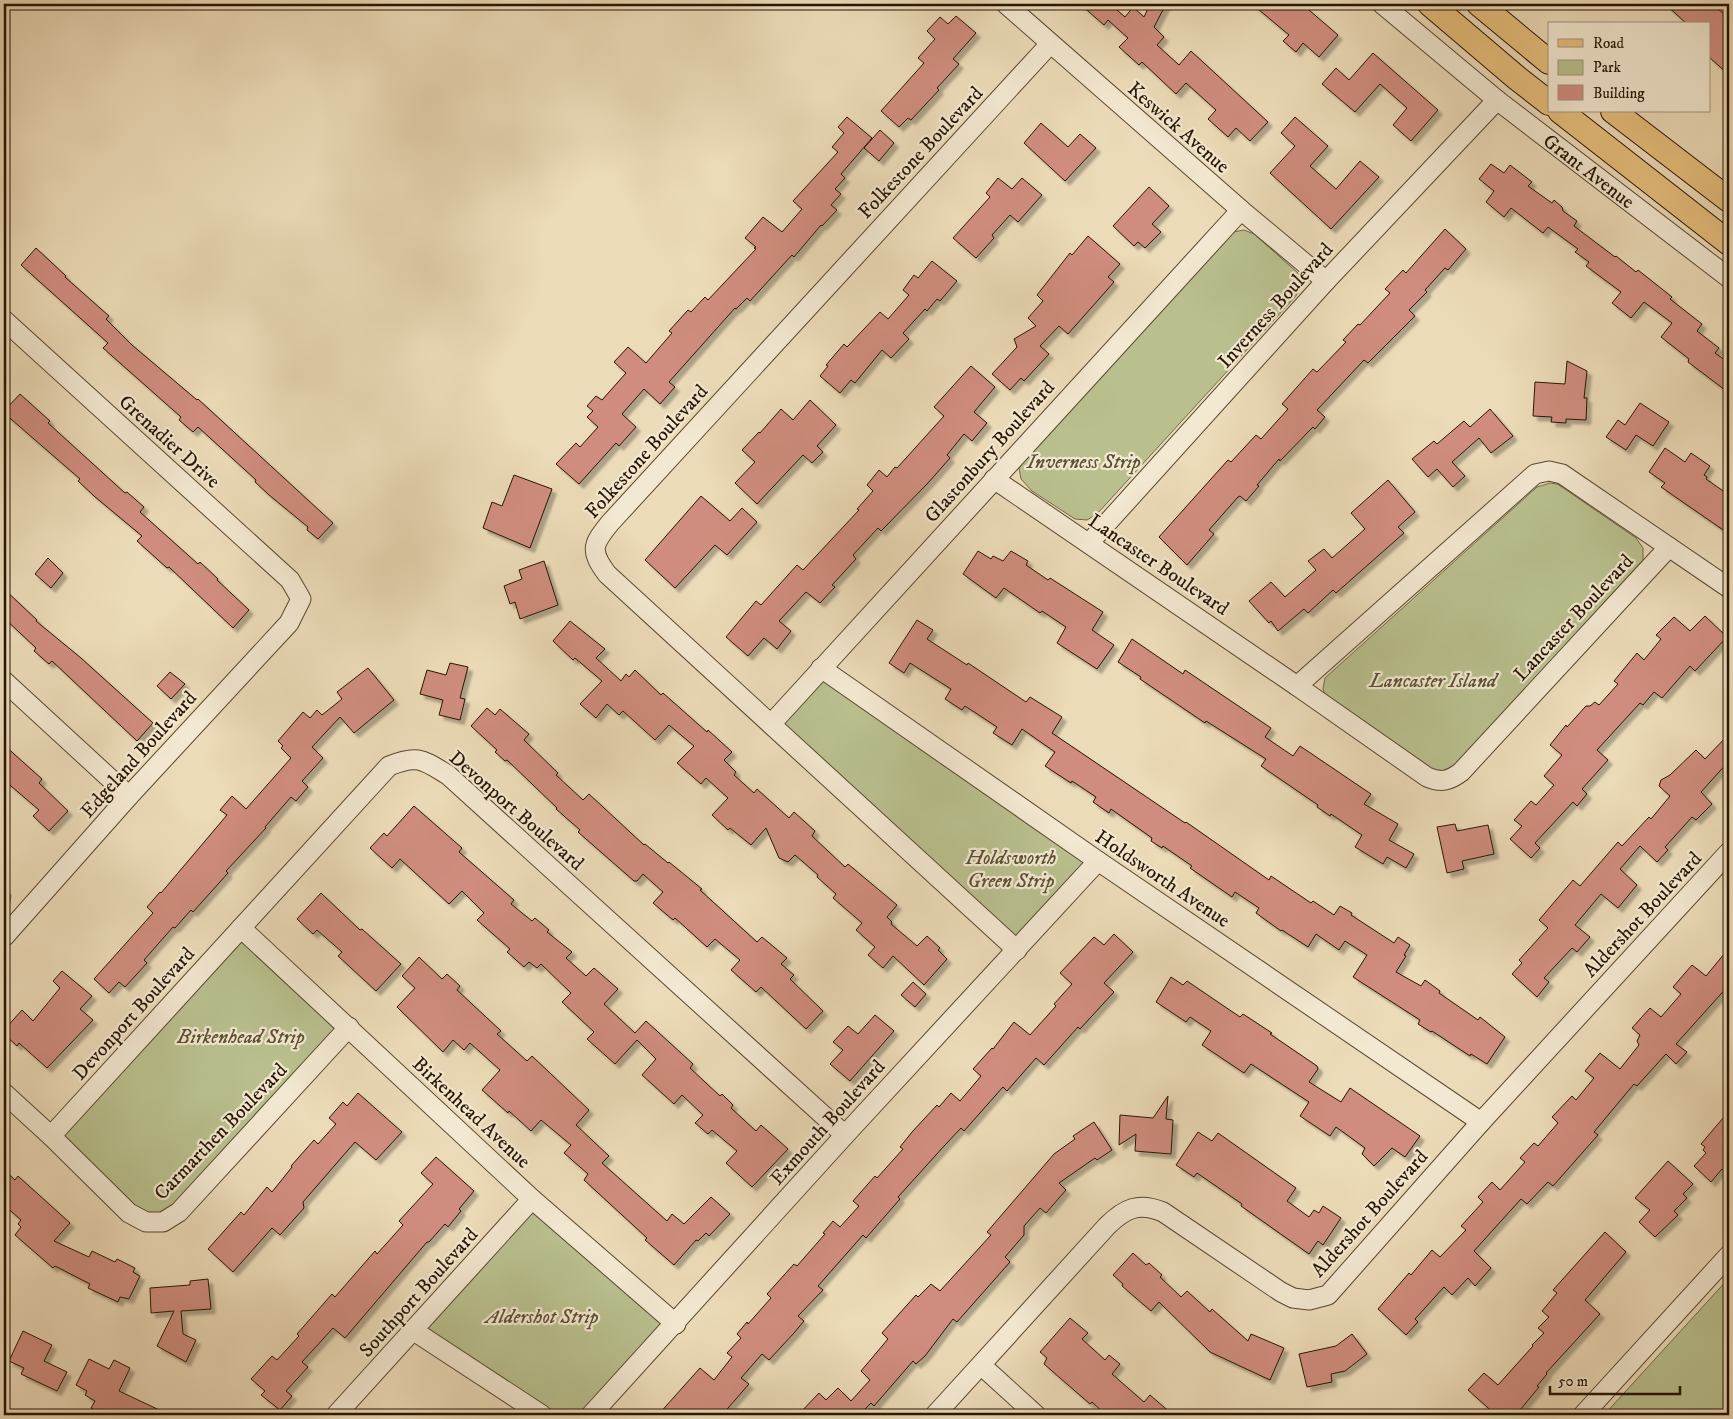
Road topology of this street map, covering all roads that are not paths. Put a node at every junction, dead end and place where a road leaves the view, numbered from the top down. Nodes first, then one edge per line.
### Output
1 (1006, 4) edge
2 (1382, 4) edge
3 (1430, 4) edge
4 (1479, 4) edge
5 (1050, 44) junction
6 (1548, 61) edge
7 (1497, 100) junction
8 (1548, 102) edge
9 (1561, 112) edge
10 (1614, 112) edge
11 (1729, 200) edge
12 (1241, 210) junction
13 (1729, 243) edge
14 (1729, 278) edge
15 (1326, 282) junction
16 (4, 320) edge
17 (994, 479) junction
18 (1089, 543) junction
19 (1669, 547) junction
20 (1729, 588) edge
21 (301, 599) joint
22 (821, 668) junction
23 (4, 681) edge
24 (1297, 686) junction
25 (772, 723) junction
26 (129, 796) junction
27 (1729, 852) edge
28 (1098, 861) junction
29 (241, 928) junction
30 (4, 937) edge
31 (1017, 950) junction
32 (349, 1027) junction
33 (4, 1093) edge
34 (1481, 1122) junction
35 (845, 1135) junction
36 (51, 1136) junction
37 (532, 1199) junction
38 (1729, 1255) edge
39 (676, 1324) junction
40 (414, 1331) junction
41 (981, 1365) junction
42 (336, 1415) edge
43 (542, 1415) edge
44 (591, 1415) edge
45 (935, 1415) edge
46 (1036, 1415) edge
47 (1583, 1415) edge

1 - 5 street, Keswick Avenue
2 - 7 street, Grant Avenue
3 - 8 main road, Grant Avenue
4 - 6 main road
5 - 12 street, Keswick Avenue
5 - 25 street, Folkestone Boulevard
7 - 14 street, Grant Avenue
7 - 15 street, Inverness Boulevard
9 - 13 main road, Grant Avenue
10 - 11 main road
12 - 15 street, Keswick Avenue
12 - 17 street, Glastonbury Boulevard
15 - 18 street, Inverness Boulevard
16 - 21 street, Grenadier Drive
17 - 18 street, Lancaster Boulevard
17 - 22 street, Glastonbury Boulevard
18 - 24 street, Lancaster Boulevard
19 - 20 street, Lancaster Boulevard
19 - 24 street, Lancaster Boulevard
19 - 24 street, Lancaster Boulevard
21 - 26 street, Edgeland Boulevard
22 - 25 street, Glastonbury Boulevard
22 - 28 street, Holdsworth Avenue
23 - 26 street
25 - 31 street, Folkestone Boulevard
26 - 30 street, Edgeland Boulevard
27 - 34 street, Aldershot Boulevard
28 - 31 street, Exmouth Boulevard
28 - 34 street, Holdsworth Avenue
29 - 32 street, Birkenhead Avenue
29 - 35 street, Devonport Boulevard
29 - 36 street, Devonport Boulevard
31 - 35 street, Exmouth Boulevard
32 - 36 street, Carmarthen Boulevard
32 - 37 street, Birkenhead Avenue
33 - 36 street, Carmarthen Boulevard
34 - 41 street, Aldershot Boulevard
35 - 39 street, Exmouth Boulevard
37 - 39 street, Birkenhead Avenue
37 - 40 street, Southport Boulevard
38 - 47 street
39 - 44 street, Exmouth Boulevard
40 - 42 street, Southport Boulevard
40 - 43 street
41 - 45 street, Aldershot Boulevard
41 - 46 street

